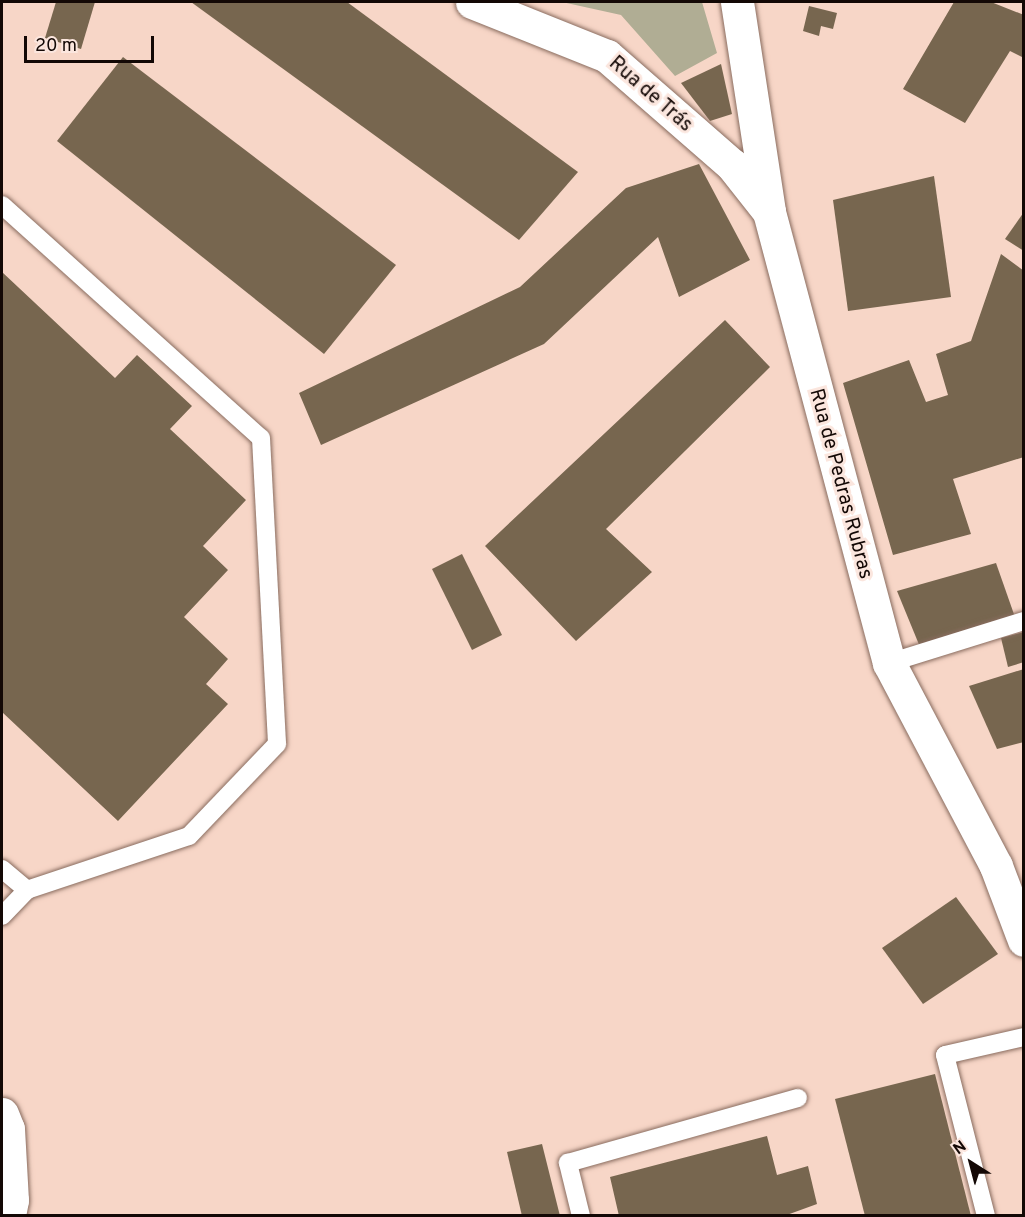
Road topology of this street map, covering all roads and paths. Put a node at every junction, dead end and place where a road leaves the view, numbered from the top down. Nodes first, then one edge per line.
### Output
1 (472, 2) edge
2 (737, 2) edge
3 (2, 205) edge
4 (769, 212) junction
5 (1023, 621) edge
6 (889, 663) junction
7 (2, 869) edge
8 (27, 890) junction
9 (2, 916) edge
10 (1023, 940) edge
11 (1023, 1037) edge
12 (798, 1098) dead end
13 (2, 1114) edge
14 (9, 1215) edge
15 (581, 1215) edge
16 (986, 1215) edge

1 - 4 street, Rua de Trás
2 - 4 street, Rua de Pedras Rubras
3 - 8 lane
4 - 6 street, Rua de Pedras Rubras
5 - 6 lane
6 - 10 street, Rua de Pedras Rubras
7 - 8 lane
8 - 9 lane
11 - 16 lane
12 - 15 lane
13 - 14 street

